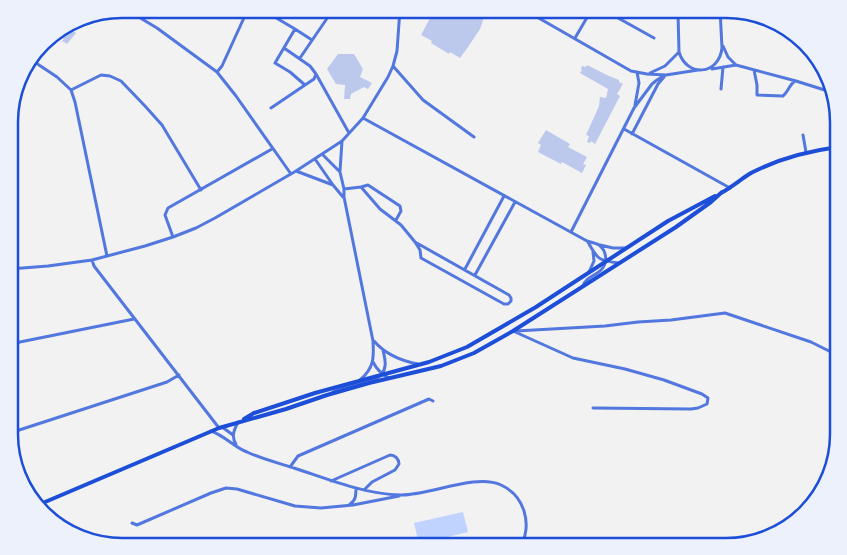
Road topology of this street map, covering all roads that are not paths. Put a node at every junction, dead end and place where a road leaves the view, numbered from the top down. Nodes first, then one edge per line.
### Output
1 (139, 18) edge
2 (244, 18) edge
3 (276, 18) edge
4 (327, 18) edge
5 (399, 18) edge
6 (539, 18) edge
7 (587, 18) edge
8 (618, 18) edge
9 (679, 18) edge
10 (721, 18) edge
11 (295, 29) junction
12 (575, 38) junction
13 (654, 38) dead end
14 (312, 40) junction
15 (722, 43) junction
16 (284, 48) junction
17 (679, 52) junction
18 (300, 58) junction
19 (36, 62) edge
20 (736, 65) junction
21 (393, 66) junction
22 (723, 67) junction
23 (706, 69) junction
24 (754, 69) junction
25 (698, 70) junction
26 (217, 72) junction
27 (636, 72) junction
28 (316, 74) junction
29 (647, 74) junction
30 (666, 75) junction
31 (796, 80) junction
32 (305, 85) junction
33 (722, 89) dead end
34 (72, 90) junction
35 (825, 90) edge
36 (271, 108) dead end
37 (634, 108) junction
38 (363, 118) junction
39 (624, 129) junction
40 (350, 133) junction
41 (632, 134) junction
42 (803, 135) dead end
43 (474, 137) dead end
44 (342, 141) junction
45 (829, 148) edge
46 (272, 149) junction
47 (806, 152) junction
48 (322, 154) junction
49 (315, 159) junction
50 (296, 171) junction
51 (340, 172) junction
52 (291, 174) junction
53 (333, 185) junction
54 (361, 187) junction
55 (730, 188) junction
56 (344, 189) junction
57 (201, 190) junction
58 (722, 192) junction
59 (504, 196) junction
60 (344, 197) junction
61 (515, 202) junction
62 (396, 220) junction
63 (571, 232) junction
64 (173, 237) junction
65 (415, 242) junction
66 (587, 242) junction
67 (599, 245) junction
68 (627, 248) junction
69 (593, 252) junction
70 (107, 256) junction
71 (92, 260) junction
72 (606, 262) junction
73 (619, 263) junction
74 (18, 268) edge
75 (465, 269) junction
76 (589, 272) junction
77 (475, 275) junction
78 (584, 286) junction
79 (134, 319) junction
80 (513, 331) junction
81 (373, 341) junction
82 (18, 342) edge
83 (383, 350) junction
84 (829, 350) dead end
85 (373, 361) junction
86 (419, 364) junction
87 (382, 374) junction
88 (179, 375) junction
89 (390, 378) junction
90 (359, 380) junction
91 (331, 394) junction
92 (433, 401) dead end
93 (594, 408) dead end
94 (238, 422) junction
95 (220, 427) junction
96 (18, 429) edge
97 (211, 431) junction
98 (233, 435) junction
99 (238, 446) junction
100 (290, 467) junction
101 (330, 481) junction
102 (356, 488) junction
103 (364, 490) junction
104 (402, 495) junction
105 (44, 502) edge
106 (347, 506) junction
107 (132, 523) dead end
108 (524, 537) edge

1 - 26 street
2 - 26 street
3 - 11 street
4 - 14 street
5 - 21 street
6 - 12 street
7 - 12 street
8 - 13 street
9 - 17 street
10 - 15 street
11 - 14 street
11 - 16 street
12 - 27 street
14 - 18 street
15 - 20 street
15 - 23 street
16 - 18 street
16 - 32 street
17 - 25 street
17 - 29 street
18 - 28 street
19 - 34 street
20 - 22 street
20 - 24 street
21 - 38 street
21 - 43 street
22 - 23 street
22 - 33 street
23 - 25 street
24 - 31 street
24 - 31 street
25 - 30 street
26 - 46 street
27 - 29 street
27 - 37 street
28 - 32 street
28 - 40 street
29 - 30 street
30 - 37 street
30 - 41 street
31 - 35 street
32 - 36 street
34 - 57 street
34 - 70 street
37 - 39 street
38 - 40 street
38 - 59 street
39 - 41 street
39 - 63 street
40 - 44 street
41 - 55 street
42 - 47 street
44 - 48 street
44 - 51 street
45 - 47 main road
46 - 52 street
46 - 57 street
47 - 55 main road
48 - 49 street
48 - 51 street
49 - 50 street
49 - 53 street
50 - 52 street
50 - 53 street
51 - 56 street
52 - 64 street
53 - 60 street
54 - 56 street
54 - 62 street
54 - 62 street
55 - 58 main road
56 - 60 street
57 - 64 street
58 - 68 main road
58 - 73 main road
59 - 61 street
59 - 75 street
60 - 81 street
61 - 63 street
61 - 77 street
62 - 65 street
63 - 66 street
64 - 70 street
65 - 75 street
65 - 77 street
66 - 67 street
66 - 69 street
67 - 68 street
67 - 72 street
68 - 72 main road
69 - 72 street
69 - 76 street
70 - 71 street
71 - 74 street
71 - 79 street
72 - 73 street
72 - 76 main road
72 - 78 street
73 - 78 main road
75 - 77 street
76 - 86 main road
78 - 80 main road
79 - 82 street
79 - 88 street
80 - 84 street
80 - 89 main road
80 - 93 street
81 - 83 street
81 - 85 street
83 - 86 street
83 - 87 street
85 - 87 street
85 - 90 street
86 - 87 main road
87 - 89 street
87 - 90 main road
87 - 91 street
88 - 95 street
88 - 96 street
89 - 91 main road
90 - 94 main road
91 - 94 main road
92 - 100 street
94 - 95 main road
94 - 98 street
95 - 97 main road
95 - 98 street
97 - 99 street
97 - 105 main road
98 - 99 street
99 - 100 street
100 - 101 street
101 - 102 street
101 - 103 street
102 - 103 street
102 - 106 street
103 - 104 street
104 - 106 street
104 - 108 street
106 - 107 street

